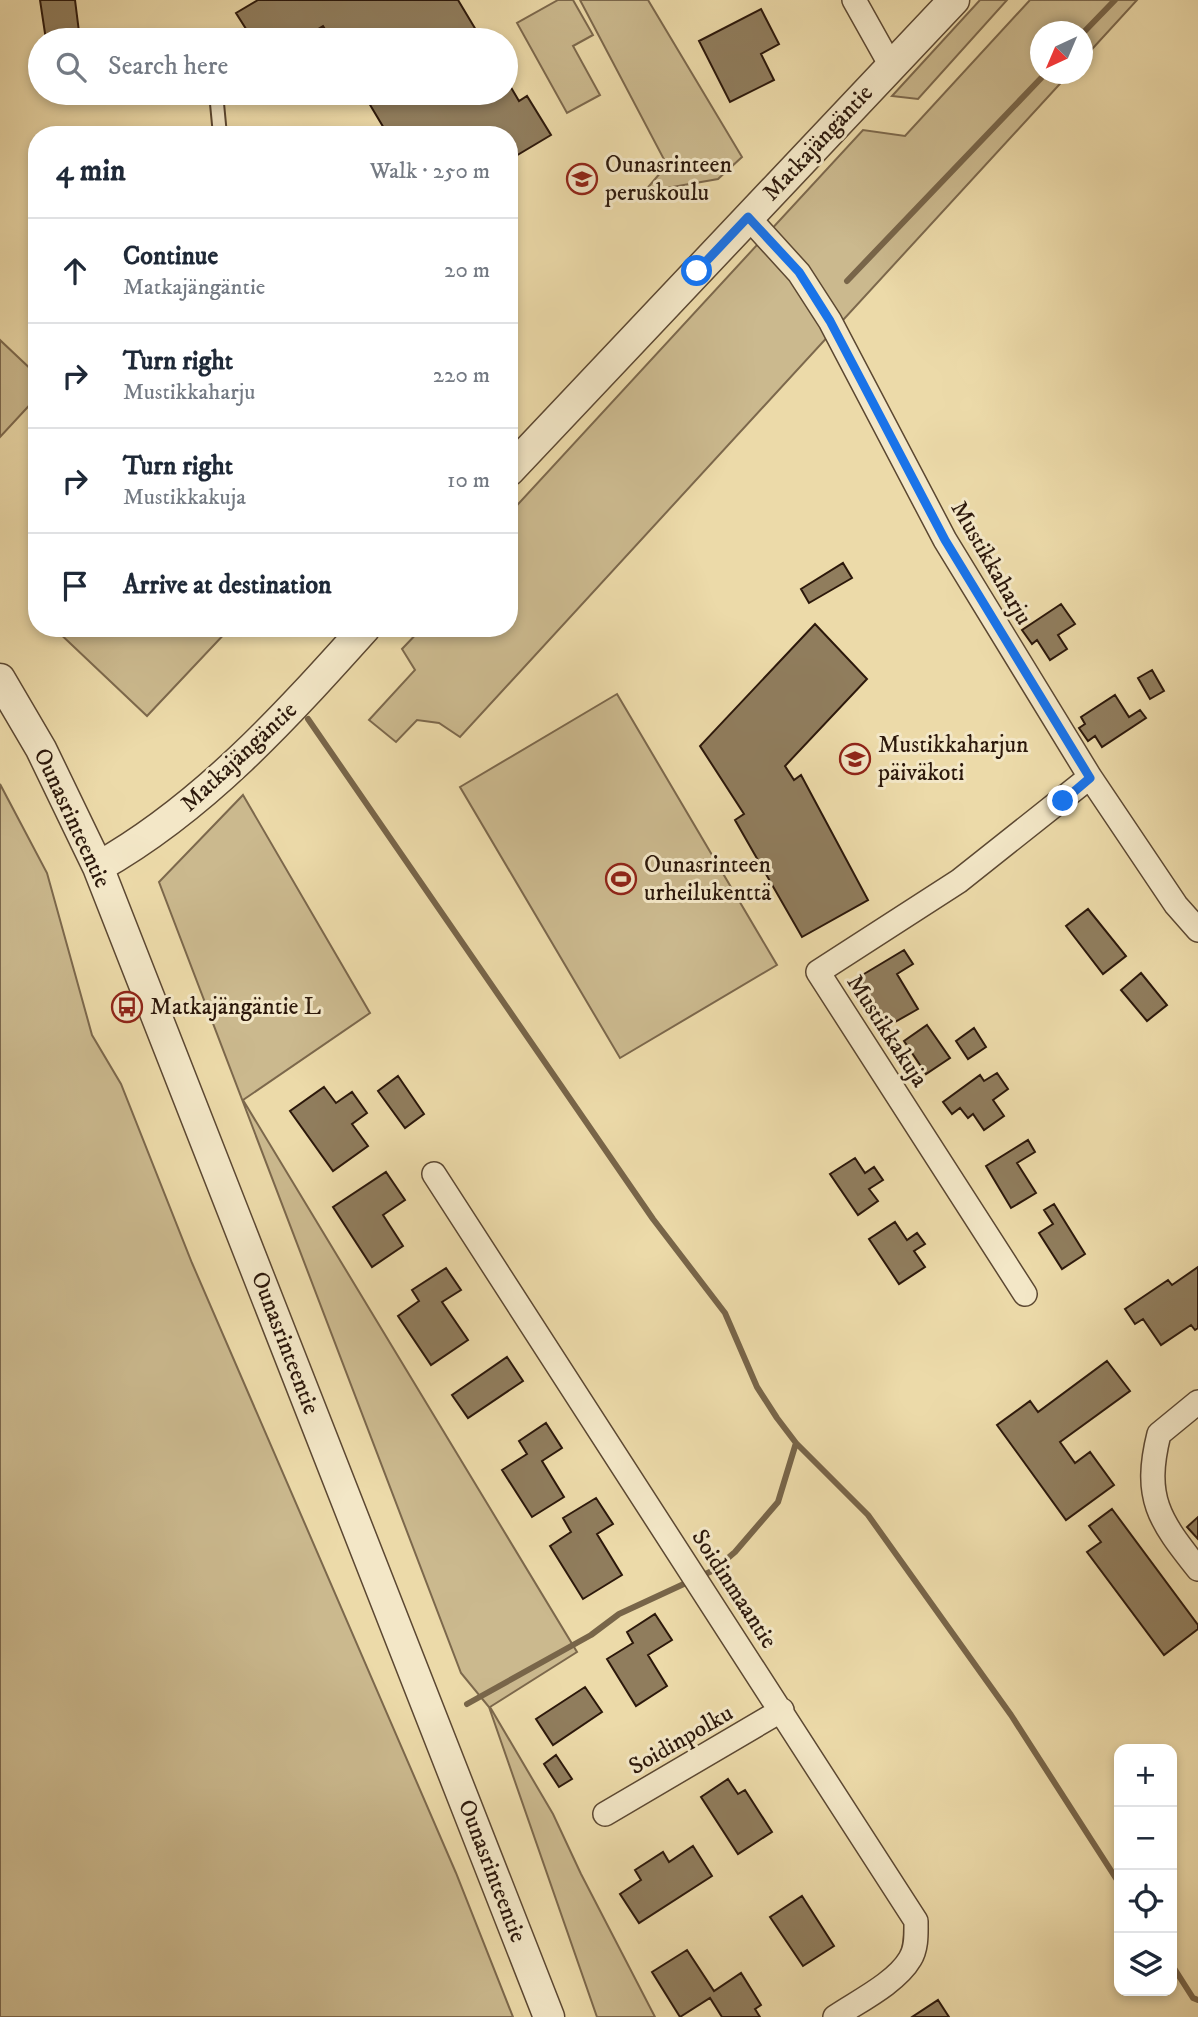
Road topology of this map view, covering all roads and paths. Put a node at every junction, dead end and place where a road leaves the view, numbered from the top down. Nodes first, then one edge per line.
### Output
1 (854, 0) edge
2 (954, 0) edge
3 (891, 66) junction
4 (217, 105) edge
5 (219, 126) edge
6 (748, 217) junction
7 (518, 461) edge
8 (357, 637) edge
9 (0, 680) edge
10 (1090, 778) junction
11 (98, 867) junction
12 (1198, 930) edge
13 (434, 1174) dead end
14 (1025, 1294) dead end
15 (1198, 1402) edge
16 (1198, 1569) edge
17 (782, 1710) junction
18 (606, 1814) dead end
19 (549, 2017) edge
20 (835, 2017) edge

1 - 3 street
2 - 3 street, Matkajängäntie
3 - 6 street, Matkajängäntie
4 - 5 lane
6 - 7 street, Matkajängäntie
6 - 10 street, Mustikkaharju
8 - 11 street, Matkajängäntie
9 - 11 street, Ounasrinteentie
10 - 12 street, Mustikkaharju
10 - 14 street, Mustikkakuja
11 - 19 street, Ounasrinteentie
13 - 17 street, Soidinmaantie
15 - 16 street
17 - 18 street, Soidinpolku
17 - 20 street, Soidinmaantie

